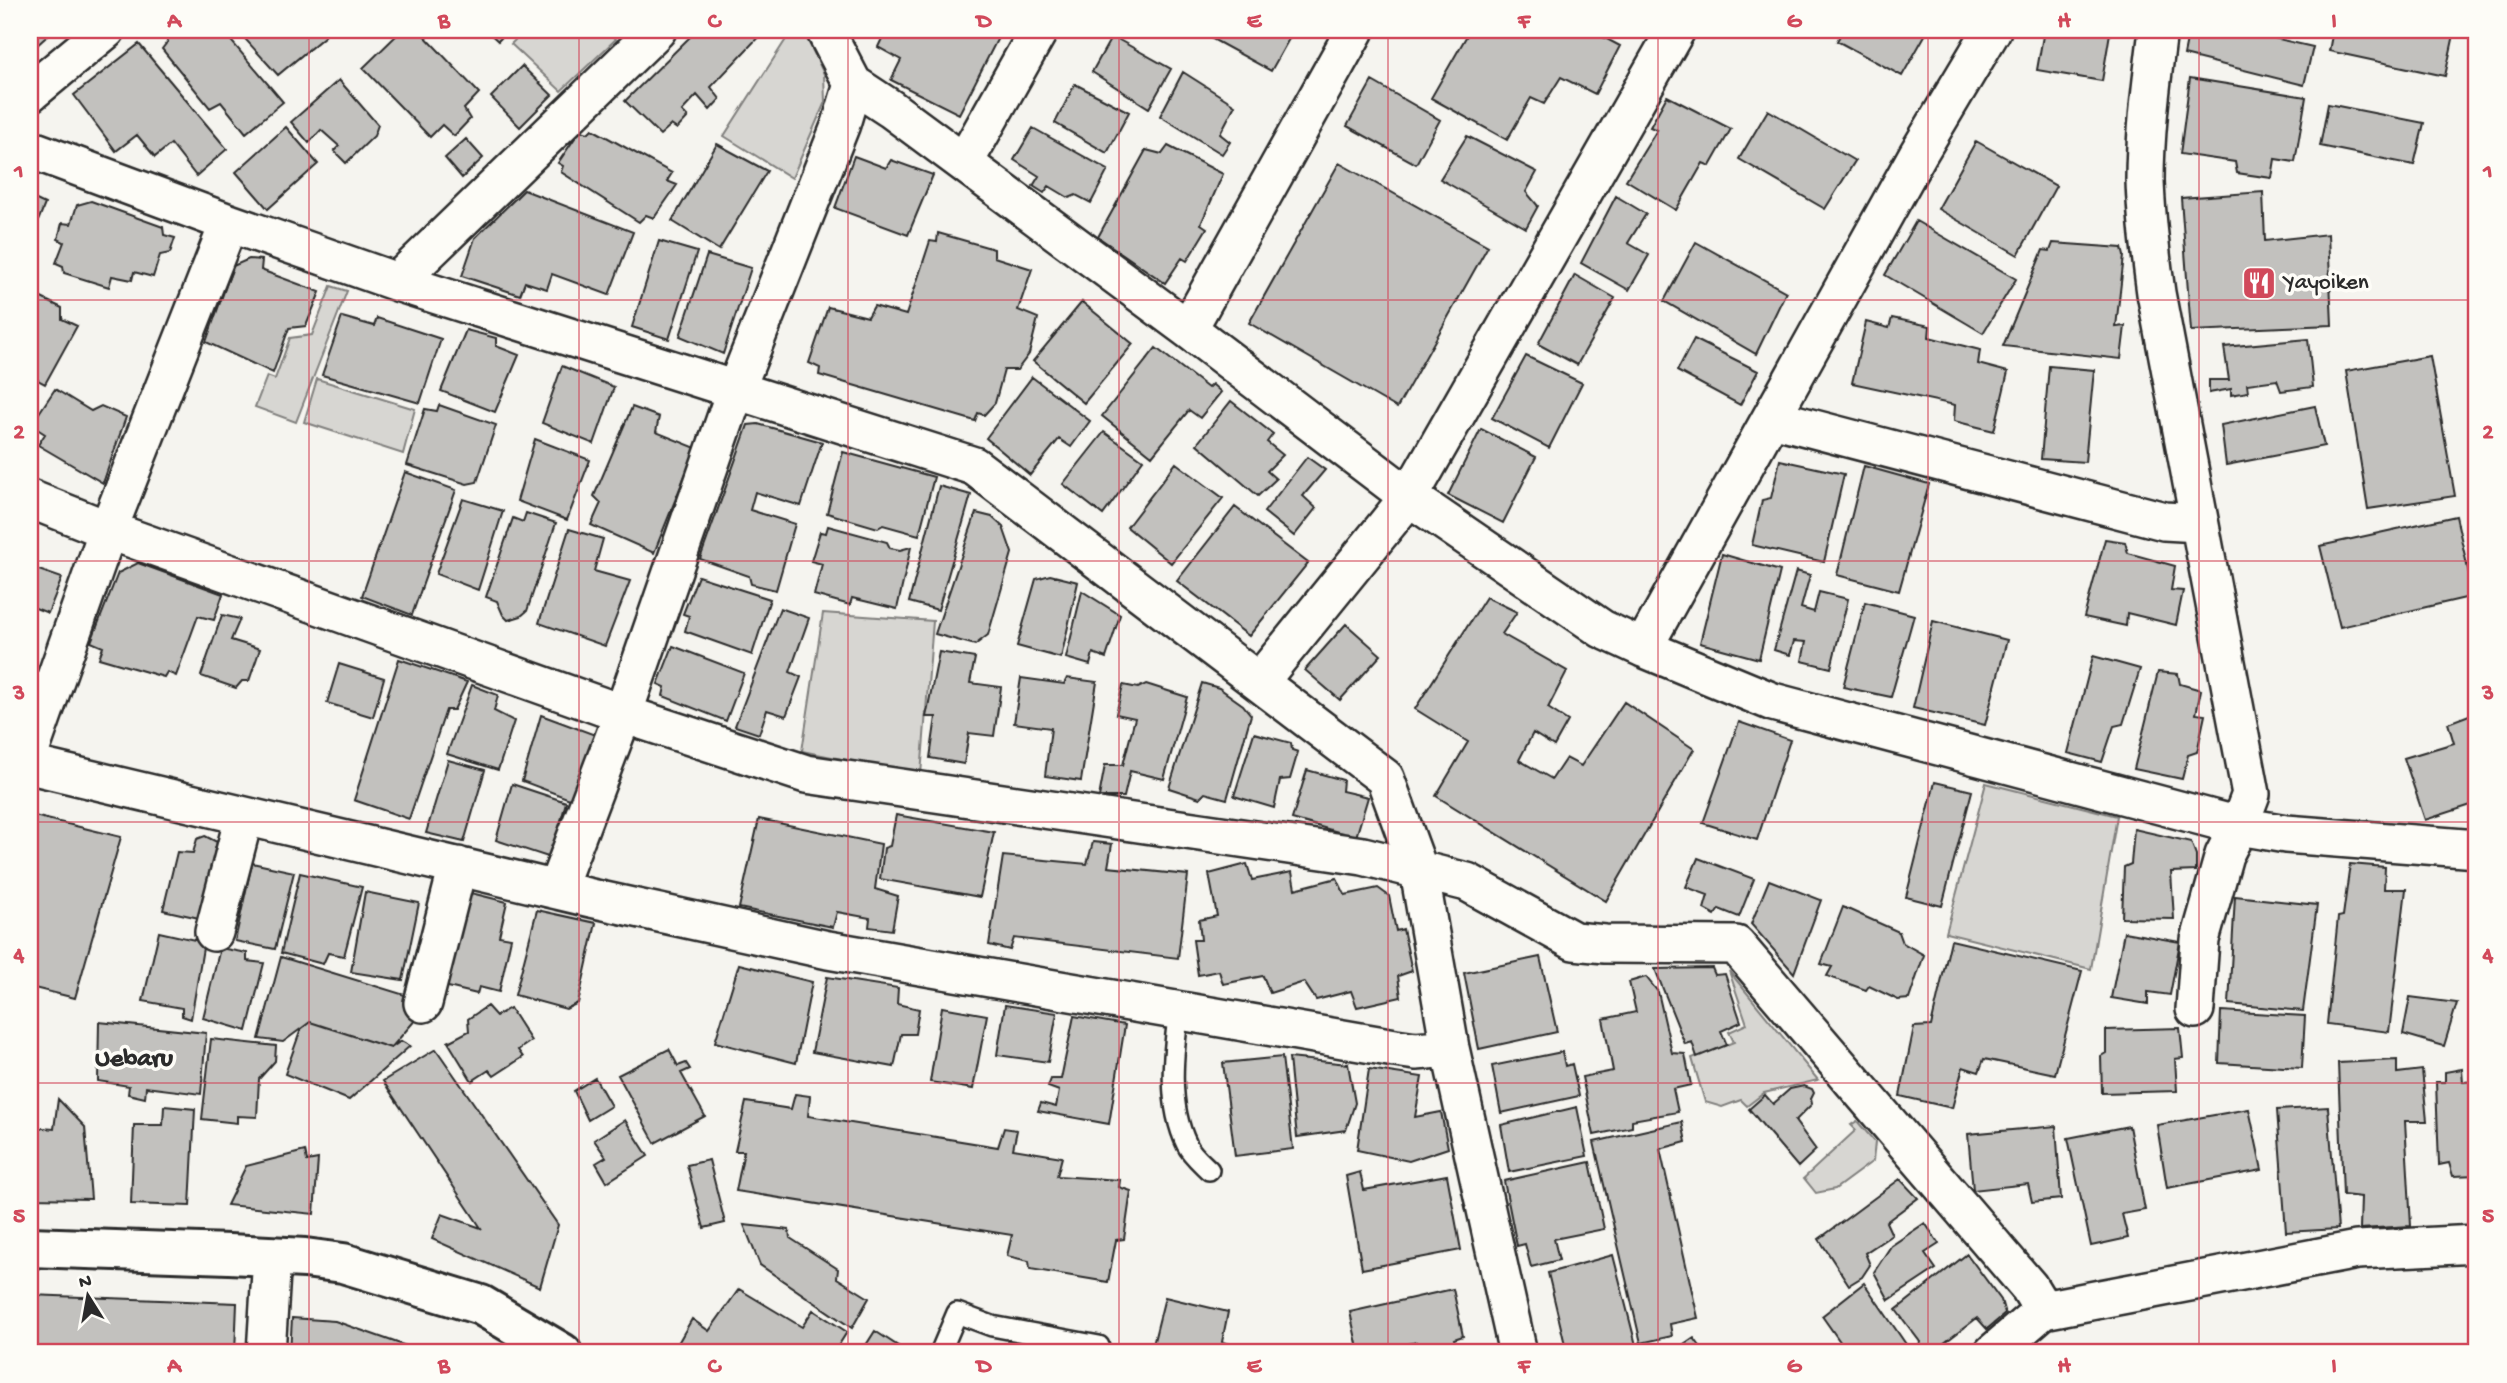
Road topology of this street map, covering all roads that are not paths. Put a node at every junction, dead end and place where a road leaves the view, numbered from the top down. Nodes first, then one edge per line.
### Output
1 (106, 30) edge
2 (657, 30) edge
3 (825, 30) edge
4 (1039, 30) edge
5 (1355, 30) edge
6 (1676, 30) edge
7 (1992, 30) edge
8 (2158, 30) edge
9 (853, 84) junction
10 (30, 93) edge
11 (30, 149) edge
12 (964, 163) junction
13 (229, 223) junction
14 (397, 282) junction
15 (1188, 329) junction
16 (736, 389) junction
17 (1772, 418) junction
18 (1409, 497) junction
19 (30, 499) edge
20 (2199, 523) junction
21 (108, 530) junction
22 (1643, 648) junction
23 (1259, 682) junction
24 (623, 714) junction
25 (30, 751) edge
26 (30, 765) edge
27 (244, 817) junction
28 (2239, 826) junction
29 (2477, 849) edge
30 (458, 866) junction
31 (1419, 872) junction
32 (557, 888) junction
33 (214, 932) dead end
34 (423, 1003) dead end
35 (2195, 1009) dead end
36 (1179, 1010) junction
37 (1450, 1048) junction
38 (1209, 1170) dead end
39 (2477, 1244) edge
40 (30, 1247) edge
41 (272, 1256) junction
42 (2043, 1310) junction
43 (1099, 1346) dead end
44 (266, 1353) edge
45 (562, 1353) edge
46 (940, 1353) edge
47 (1518, 1353) edge
48 (1993, 1353) edge

1 - 10 street
2 - 14 street
3 - 9 street
4 - 12 street
5 - 15 street
6 - 18 street
7 - 17 street
8 - 20 street
9 - 12 street
9 - 16 street
11 - 13 street
12 - 15 street
13 - 14 street
13 - 21 street
14 - 16 street
15 - 18 street
16 - 23 street
16 - 24 street
17 - 20 street
17 - 22 street
18 - 22 street
18 - 23 street
19 - 21 street
20 - 28 street
21 - 24 street
21 - 25 street
22 - 28 street
23 - 31 street
24 - 31 street
24 - 32 street
26 - 27 street
27 - 30 street
27 - 33 street
28 - 29 street
28 - 35 street
30 - 32 street
30 - 34 street
31 - 37 street
31 - 42 street
32 - 36 street
36 - 37 street
36 - 38 lane
37 - 47 street
39 - 42 street
40 - 41 street
41 - 44 street
41 - 45 street
42 - 48 street
43 - 46 lane

